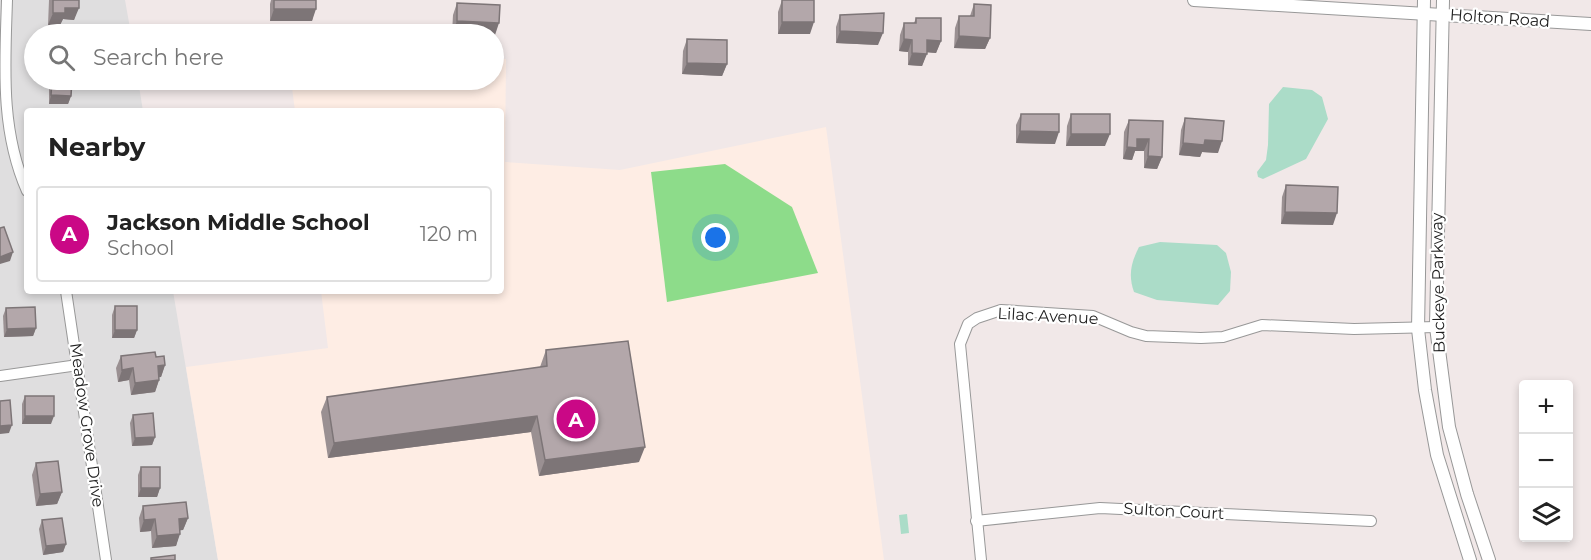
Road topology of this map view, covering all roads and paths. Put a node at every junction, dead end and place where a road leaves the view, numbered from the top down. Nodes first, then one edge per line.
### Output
1 (7, 0) edge
2 (1194, 0) edge
3 (1424, 0) edge
4 (1443, 0) edge
5 (1424, 14) junction
6 (1443, 15) junction
7 (1591, 24) edge
8 (24, 182) edge
9 (66, 294) edge
10 (1436, 327) junction
11 (1418, 329) junction
12 (78, 365) junction
13 (0, 376) edge
14 (976, 521) junction
15 (1371, 522) dead end
16 (106, 560) edge
17 (981, 560) edge
18 (1470, 560) edge
19 (1489, 560) edge

1 - 8 street
2 - 5 street, Holton Road
3 - 5 street, Buckeye Parkway
4 - 6 street, Buckeye Parkway
5 - 6 street, Holton Road
5 - 11 street, Buckeye Parkway
6 - 7 street, Holton Road
6 - 10 street, Buckeye Parkway
9 - 12 street, Meadow Grove Drive
10 - 11 street, Lilac Avenue
10 - 19 street, Buckeye Parkway
11 - 14 street, Lilac Avenue
11 - 18 street, Buckeye Parkway
12 - 13 street
12 - 16 street, Meadow Grove Drive
14 - 15 street, Sulton Court
14 - 17 street, Lilac Avenue

